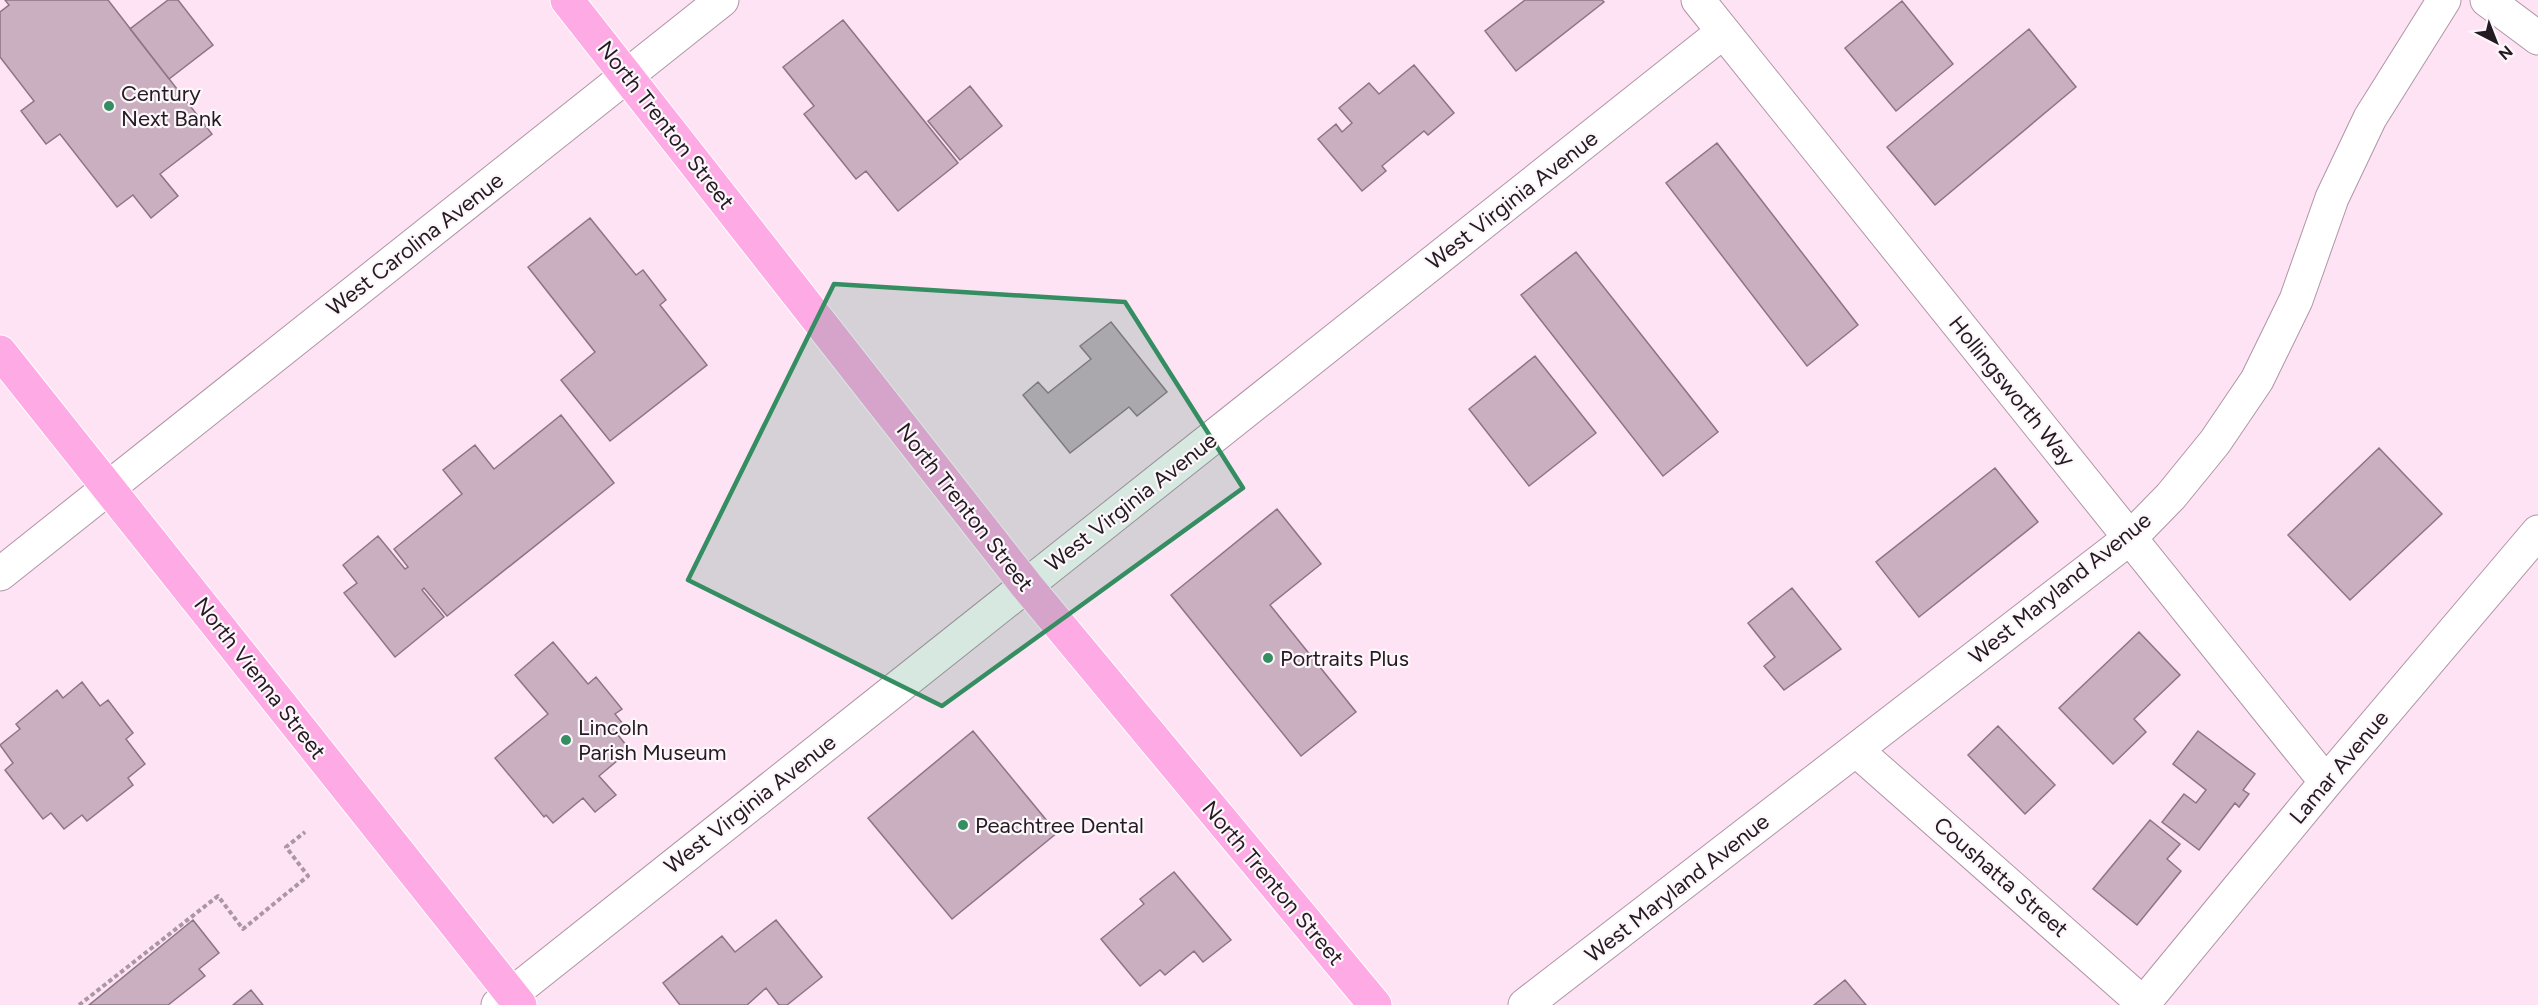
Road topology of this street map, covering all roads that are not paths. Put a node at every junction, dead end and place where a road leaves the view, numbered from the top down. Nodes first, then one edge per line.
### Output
1 (567, 0) edge
2 (722, 0) edge
3 (1698, 0) edge
4 (2444, 0) edge
5 (2487, 0) edge
6 (1723, 32) junction
7 (2538, 38) edge
8 (628, 76) junction
9 (0, 352) edge
10 (108, 487) junction
11 (2538, 532) edge
12 (2130, 538) junction
13 (0, 574) edge
14 (1026, 585) junction
15 (1856, 750) junction
16 (2326, 782) junction
17 (509, 1002) edge
18 (2144, 1004) edge
19 (1375, 1005) edge
20 (1525, 1005) edge

1 - 8 highway, North Trenton Street
2 - 8 street, West Carolina Avenue
3 - 6 street, Hollingsworth Way
4 - 12 street, West Maryland Avenue
5 - 7 street
6 - 12 street, Hollingsworth Way
6 - 14 street, West Virginia Avenue
8 - 10 street, West Carolina Avenue
8 - 14 highway, North Trenton Street
9 - 10 highway, North Vienna Street
10 - 13 street, West Carolina Avenue
10 - 17 highway, North Vienna Street
11 - 16 street, Lamar Avenue
12 - 15 street, West Maryland Avenue
12 - 16 street, Hollingsworth Way
14 - 17 street, West Virginia Avenue
14 - 19 highway, North Trenton Street
15 - 18 street, Coushatta Street
15 - 20 street, West Maryland Avenue
16 - 18 street, Lamar Avenue

